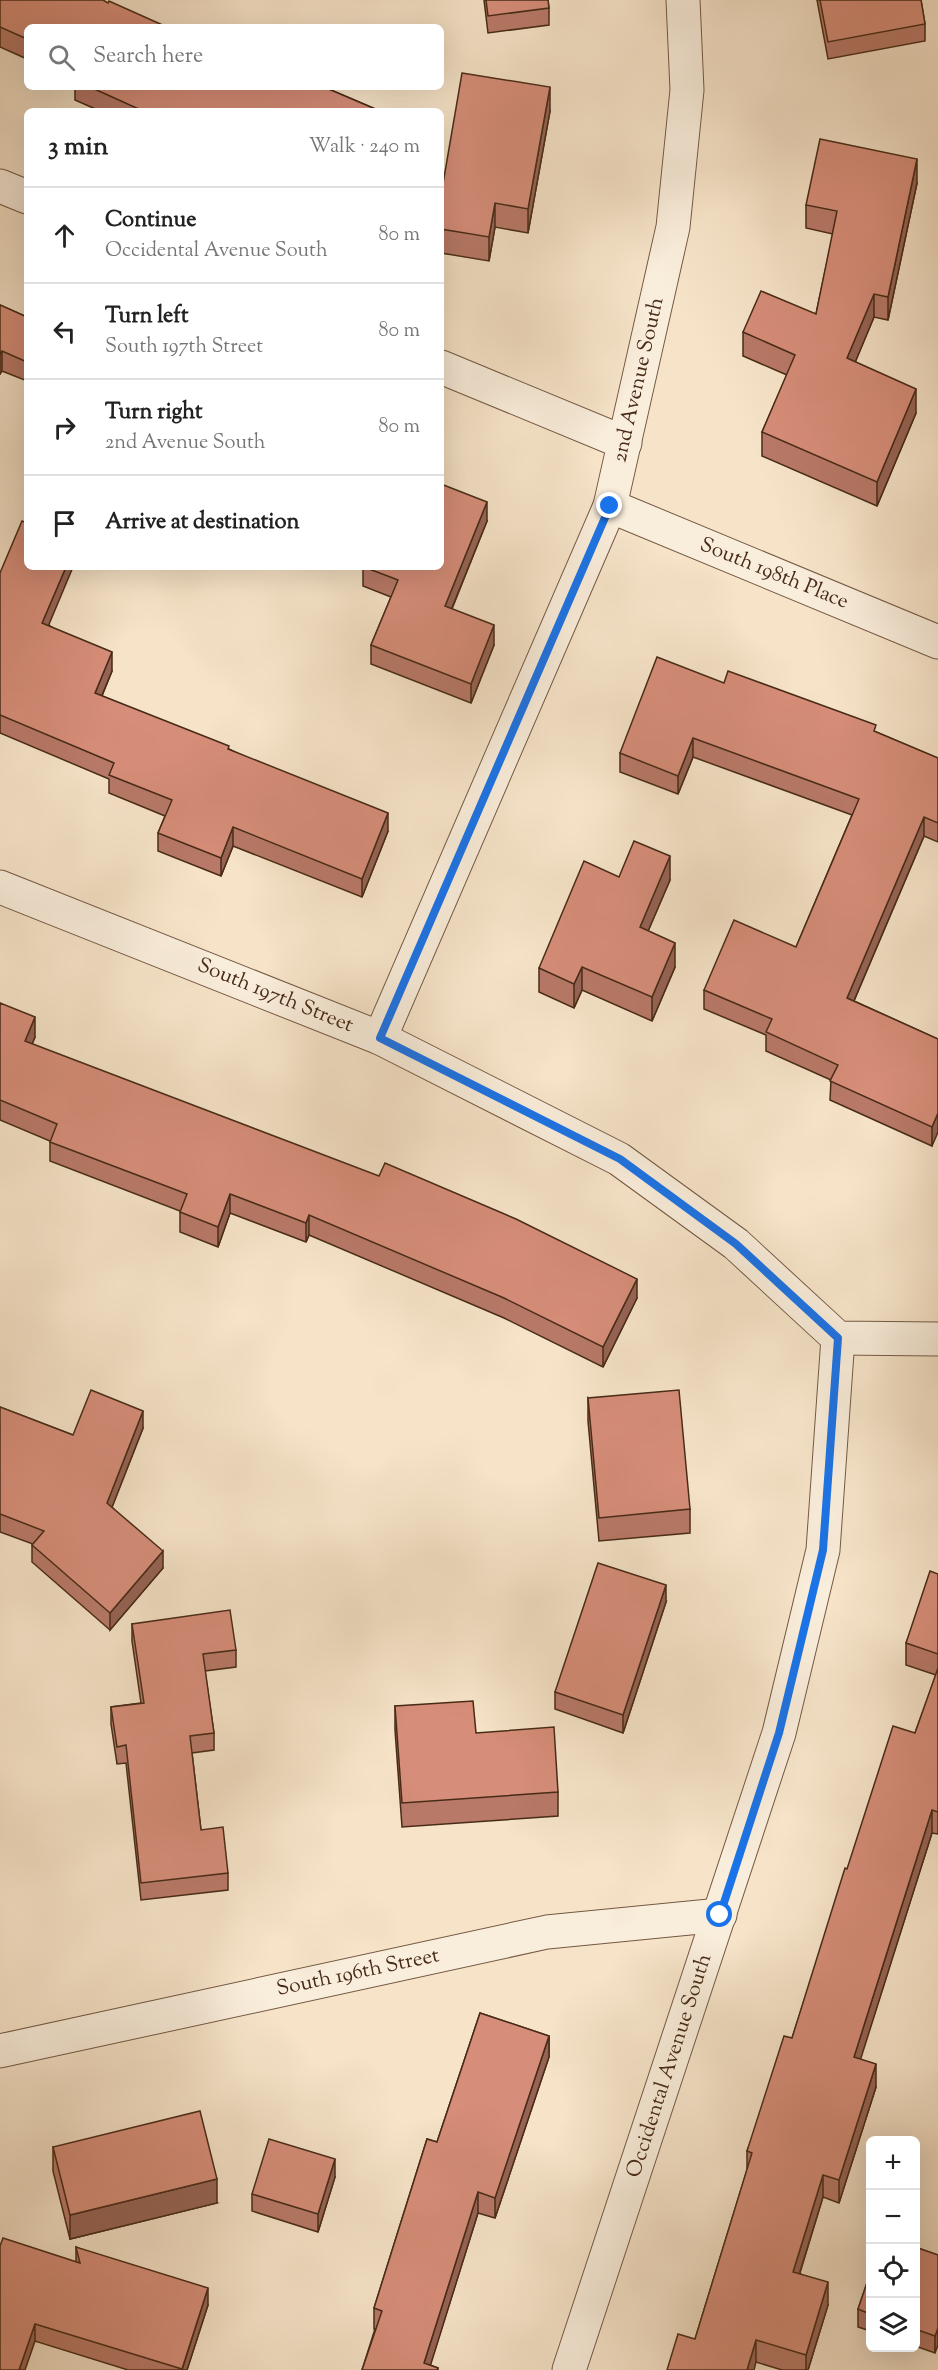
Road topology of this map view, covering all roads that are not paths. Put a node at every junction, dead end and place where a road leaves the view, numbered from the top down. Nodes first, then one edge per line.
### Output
1 (683, 0) edge
2 (0, 186) edge
3 (24, 196) edge
4 (444, 368) edge
5 (625, 443) junction
6 (610, 506) junction
7 (938, 642) edge
8 (0, 887) edge
9 (380, 1038) junction
10 (838, 1338) junction
11 (938, 1339) edge
12 (720, 1915) junction
13 (0, 2051) edge
14 (569, 2370) edge

1 - 5 street, 2nd Avenue South
2 - 3 street
4 - 5 street
5 - 6 street, 2nd Avenue South
6 - 7 street, South 198th Place
6 - 9 street, 2nd Avenue South
8 - 9 street, South 197th Street
9 - 10 street, South 197th Street
10 - 11 street
10 - 12 street, Occidental Avenue South
12 - 13 street, South 196th Street
12 - 14 street, Occidental Avenue South

